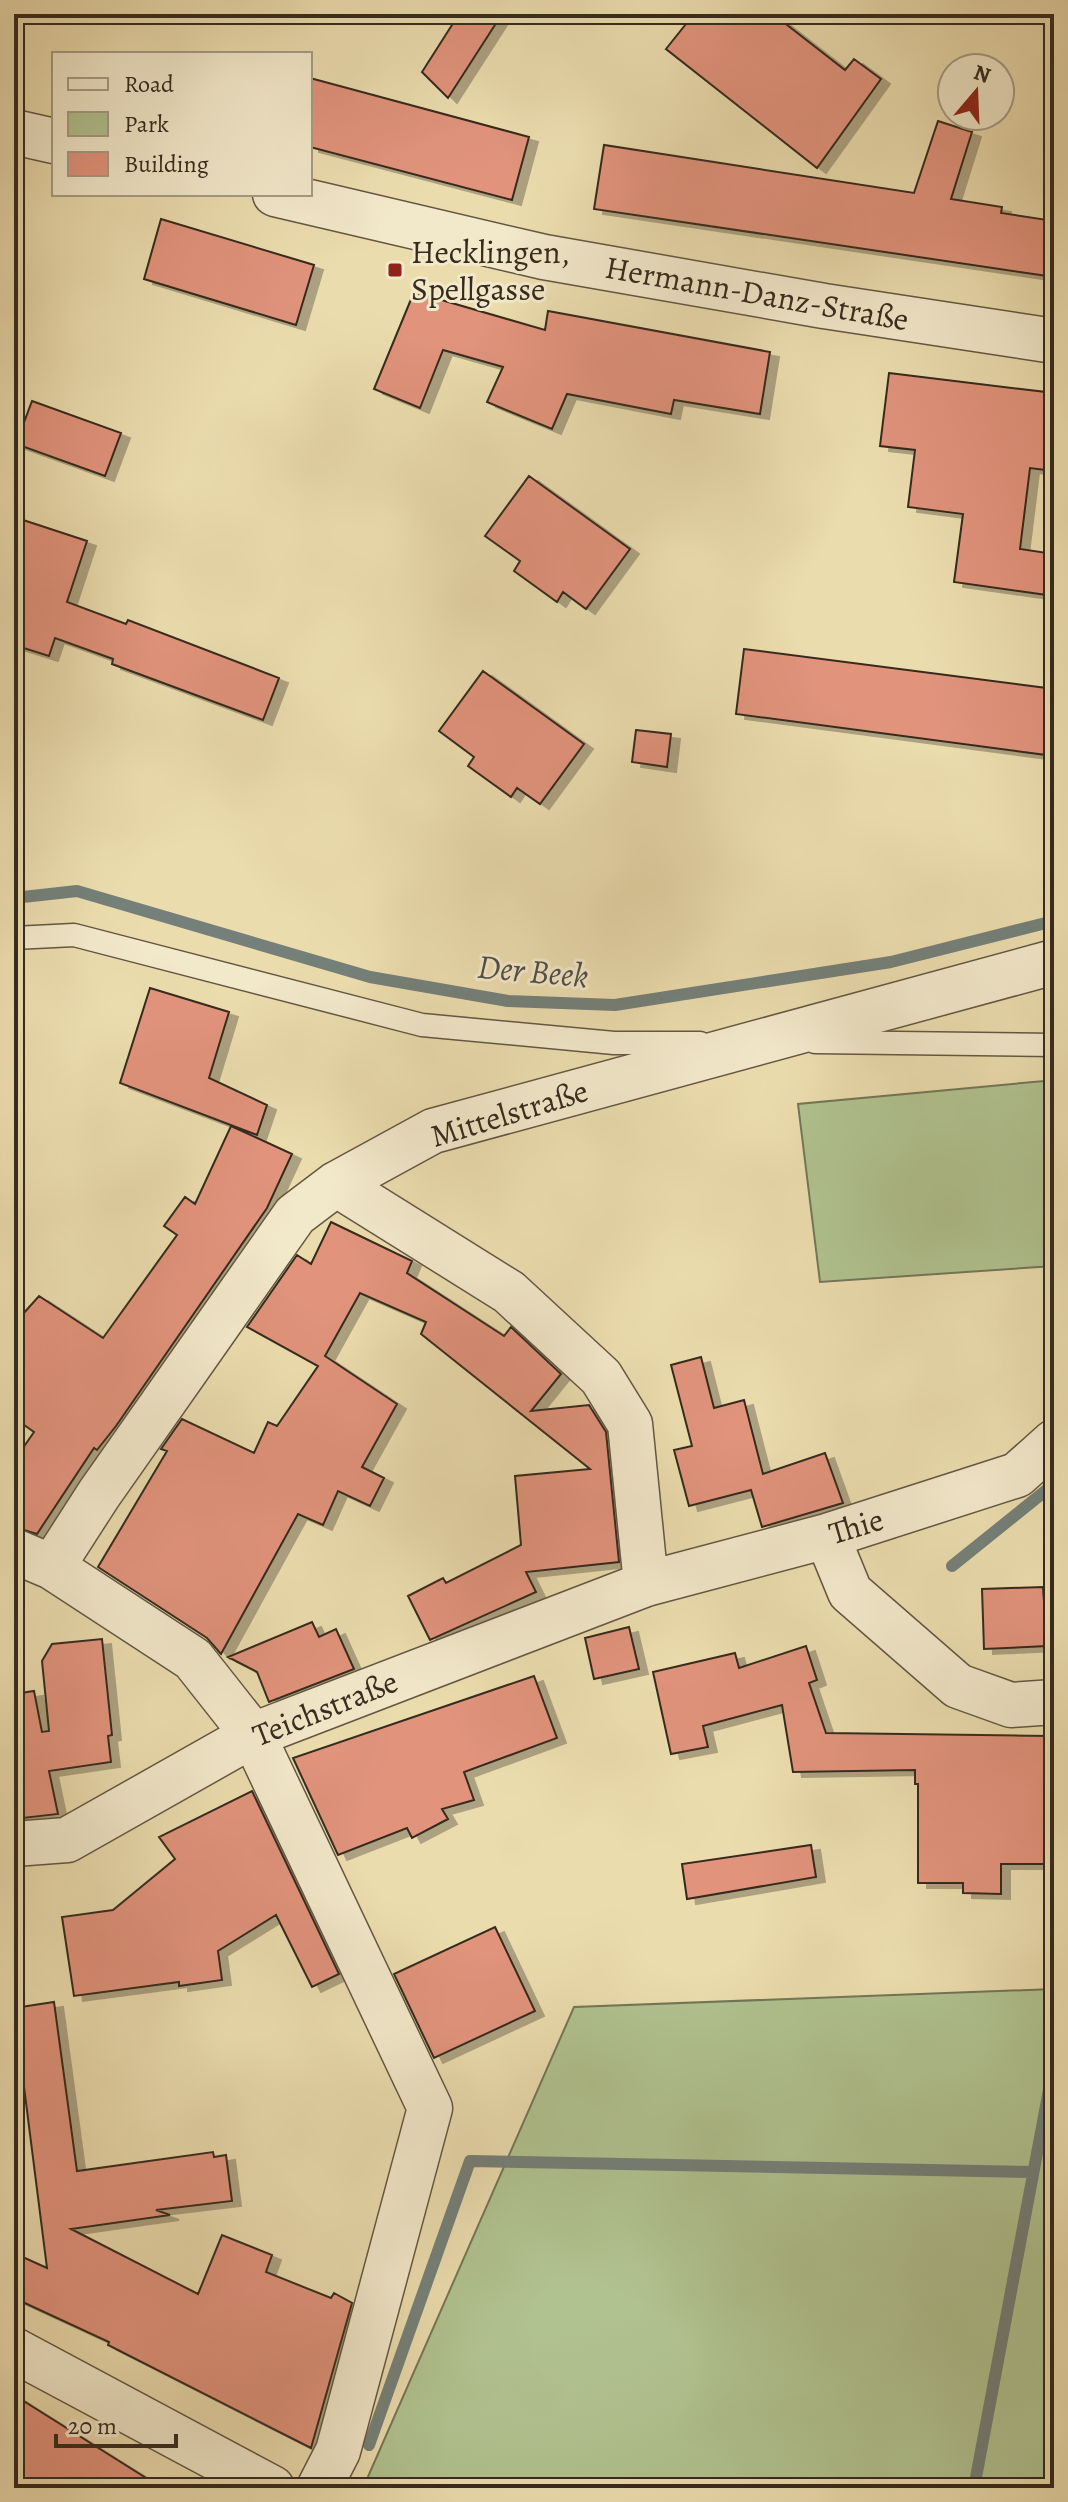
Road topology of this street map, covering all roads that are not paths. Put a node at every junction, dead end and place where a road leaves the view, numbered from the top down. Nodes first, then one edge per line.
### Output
1 (14, 132) edge
2 (52, 141) edge
3 (284, 196) edge
4 (1054, 341) edge
5 (14, 938) edge
6 (1054, 962) edge
7 (758, 1042) junction
8 (1054, 1045) edge
9 (336, 1184) junction
10 (1054, 1442) edge
11 (827, 1536) junction
12 (33, 1559) edge
13 (646, 1584) junction
14 (1054, 1702) edge
15 (253, 1735) junction
16 (14, 1844) edge
17 (14, 2350) edge
18 (272, 2488) edge
19 (319, 2488) edge

1 - 2 street
3 - 4 street, Hermann-Danz-Straße
5 - 7 lane
6 - 7 street, Mittelstraße
7 - 8 lane
7 - 9 street, Mittelstraße
9 - 12 street, Mittelstraße
9 - 13 street
10 - 11 street, Thie
11 - 13 street, Thie
11 - 14 street
12 - 15 street
13 - 15 street, Teichstraße
15 - 16 street, Teichstraße
15 - 19 street
17 - 18 street

